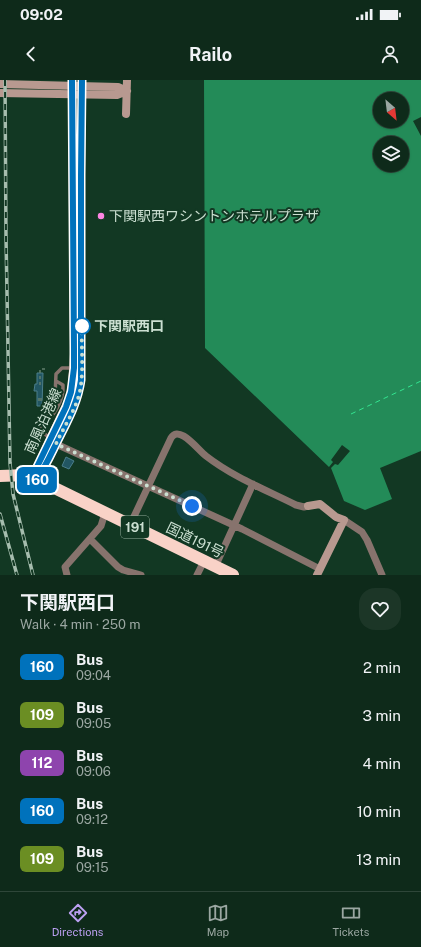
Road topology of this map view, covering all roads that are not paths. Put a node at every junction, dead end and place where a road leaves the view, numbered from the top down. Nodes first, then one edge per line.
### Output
1 (127, 80) edge
2 (71, 82) edge
3 (82, 83) edge
4 (0, 84) edge
5 (127, 91) junction
6 (0, 93) edge
7 (71, 94) junction
8 (81, 95) junction
9 (126, 114) dead end
10 (78, 368) junction
11 (56, 381) junction
12 (73, 412) junction
13 (41, 425) junction
14 (50, 438) junction
15 (56, 444) junction
16 (0, 476) edge
17 (36, 480) junction
18 (0, 484) edge
19 (253, 484) junction
20 (150, 486) junction
21 (308, 506) joint
22 (105, 513) junction
23 (344, 520) junction
24 (130, 525) junction
25 (234, 526) junction
26 (90, 539) junction
27 (204, 561) junction
28 (215, 567) junction
29 (318, 572) edge
30 (67, 575) edge
31 (141, 575) edge
32 (197, 575) edge
33 (233, 575) edge
34 (382, 575) edge

1 - 5 main road
2 - 3 main road
2 - 4 main road
2 - 7 main road, 南風泊港線
3 - 5 main road
3 - 8 main road, 南風泊港線
5 - 8 main road
5 - 9 main road
6 - 7 main road
7 - 8 main road
7 - 10 main road, 南風泊港線
8 - 10 main road, 南風泊港線
10 - 11 lane
10 - 12 main road, 南風泊港線
10 - 14 main road, 南風泊港線
11 - 13 lane
11 - 13 lane
12 - 14 lane
12 - 15 main road, 南風泊港線
13 - 14 lane
14 - 17 main road, 南風泊港線
15 - 17 main road, 南風泊港線
15 - 20 street
16 - 17 highway, 国道191号
17 - 18 highway
17 - 22 highway, 国道191号 / 191
19 - 20 street
19 - 21 street
19 - 25 street
20 - 24 street
20 - 25 street
21 - 23 main road
22 - 24 highway, 国道191号 / 191
22 - 26 street
23 - 29 main road
23 - 34 street
24 - 27 highway, 国道191号 / 191
25 - 28 street
25 - 29 street
26 - 30 street
26 - 31 street
27 - 28 highway, 国道191号 / 191
27 - 32 street
28 - 33 highway, 国道191号 / 191

